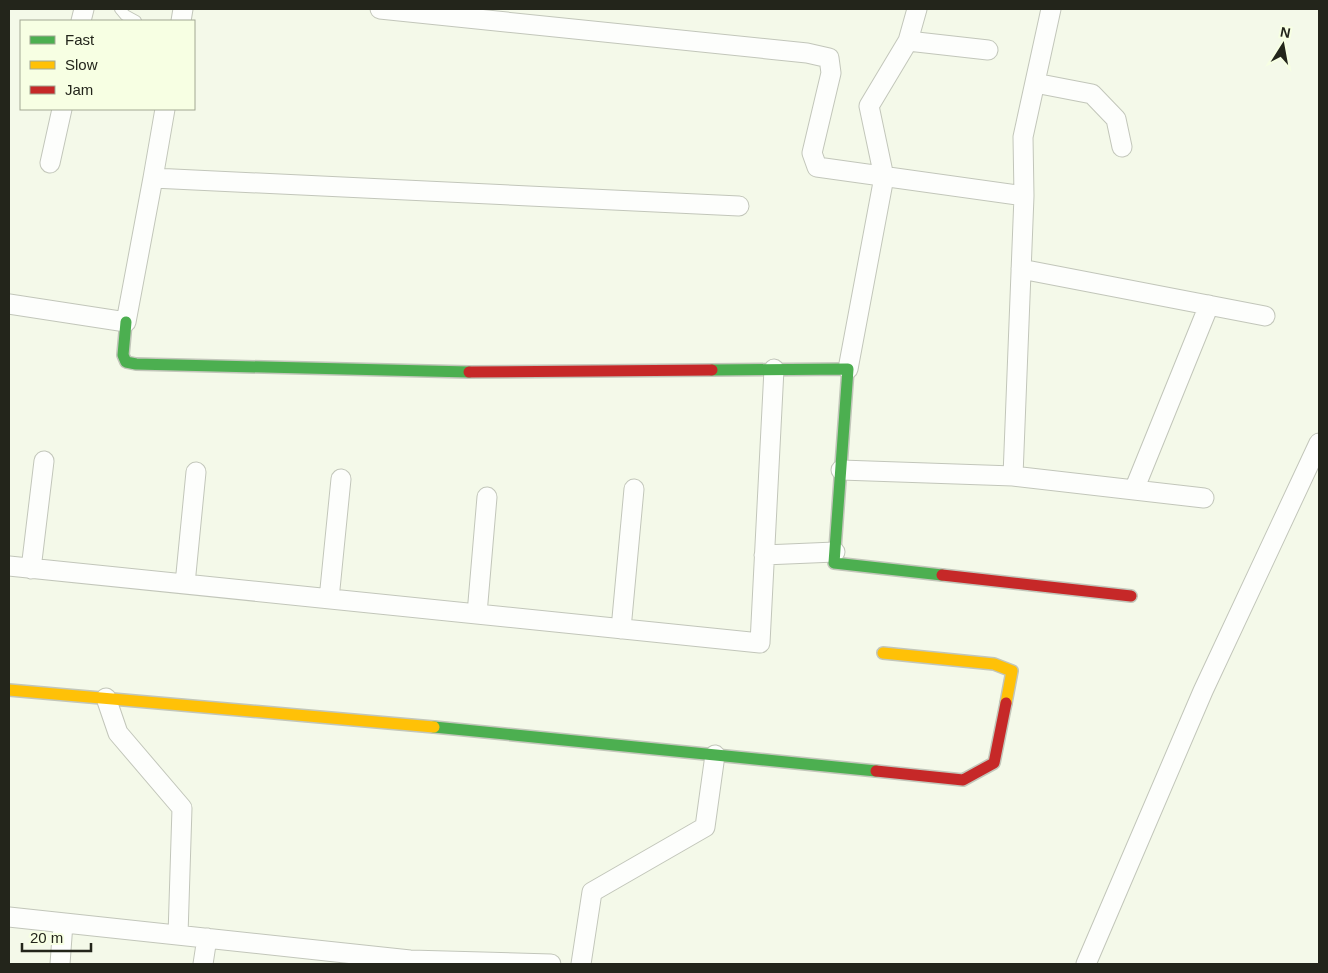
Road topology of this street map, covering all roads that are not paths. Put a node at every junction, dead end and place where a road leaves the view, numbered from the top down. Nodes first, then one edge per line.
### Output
1 (120, 9) edge
2 (380, 9) edge
3 (917, 9) edge
4 (1051, 9) edge
5 (134, 20) edge
6 (908, 41) junction
7 (988, 50) dead end
8 (1035, 83) junction
9 (62, 110) edge
10 (165, 110) edge
11 (1122, 147) dead end
12 (50, 163) dead end
13 (153, 178) junction
14 (884, 178) junction
15 (1024, 196) junction
16 (740, 206) dead end
17 (1021, 268) junction
18 (9, 304) edge
19 (1210, 305) junction
20 (1265, 316) dead end
21 (126, 322) junction
22 (848, 369) junction
23 (774, 370) junction
24 (1319, 443) edge
25 (44, 461) dead end
26 (841, 470) junction
27 (196, 472) dead end
28 (1012, 476) junction
29 (341, 479) dead end
30 (634, 488) dead end
31 (1134, 490) junction
32 (487, 498) dead end
33 (1204, 498) dead end
34 (834, 552) junction
35 (764, 555) junction
36 (9, 566) edge
37 (31, 569) junction
38 (185, 584) junction
39 (1131, 596) dead end
40 (329, 599) junction
41 (477, 614) junction
42 (621, 629) junction
43 (883, 652) dead end
44 (9, 690) edge
45 (106, 698) junction
46 (715, 754) junction
47 (9, 917) edge
48 (63, 923) junction
49 (178, 935) junction
50 (207, 938) junction
51 (361, 959) edge
52 (500, 963) edge
53 (60, 964) edge
54 (203, 964) edge
55 (551, 964) edge
56 (581, 964) edge
57 (1086, 964) edge

1 - 5 lane
2 - 14 street
3 - 6 street
4 - 8 street
6 - 7 street
6 - 14 street
8 - 11 street
8 - 15 street
9 - 12 street
10 - 13 street
13 - 16 street
13 - 21 street
14 - 15 street
14 - 22 street
15 - 17 street
17 - 19 street
17 - 28 street
18 - 21 street
19 - 20 street
19 - 31 street
21 - 23 street
22 - 23 street
22 - 26 street
23 - 35 street
24 - 57 street
25 - 37 street
26 - 28 street
26 - 34 street
27 - 38 street
28 - 31 street
29 - 40 street
30 - 42 street
31 - 33 street
32 - 41 street
34 - 35 street
34 - 39 street
35 - 42 street
36 - 37 street
37 - 38 street
38 - 40 street
40 - 41 street
41 - 42 street
43 - 46 street
44 - 45 street
45 - 46 street
45 - 49 street
46 - 56 street
47 - 48 street
48 - 49 street
48 - 53 street
49 - 50 street
50 - 51 street
50 - 54 street
51 - 52 street
52 - 55 street

